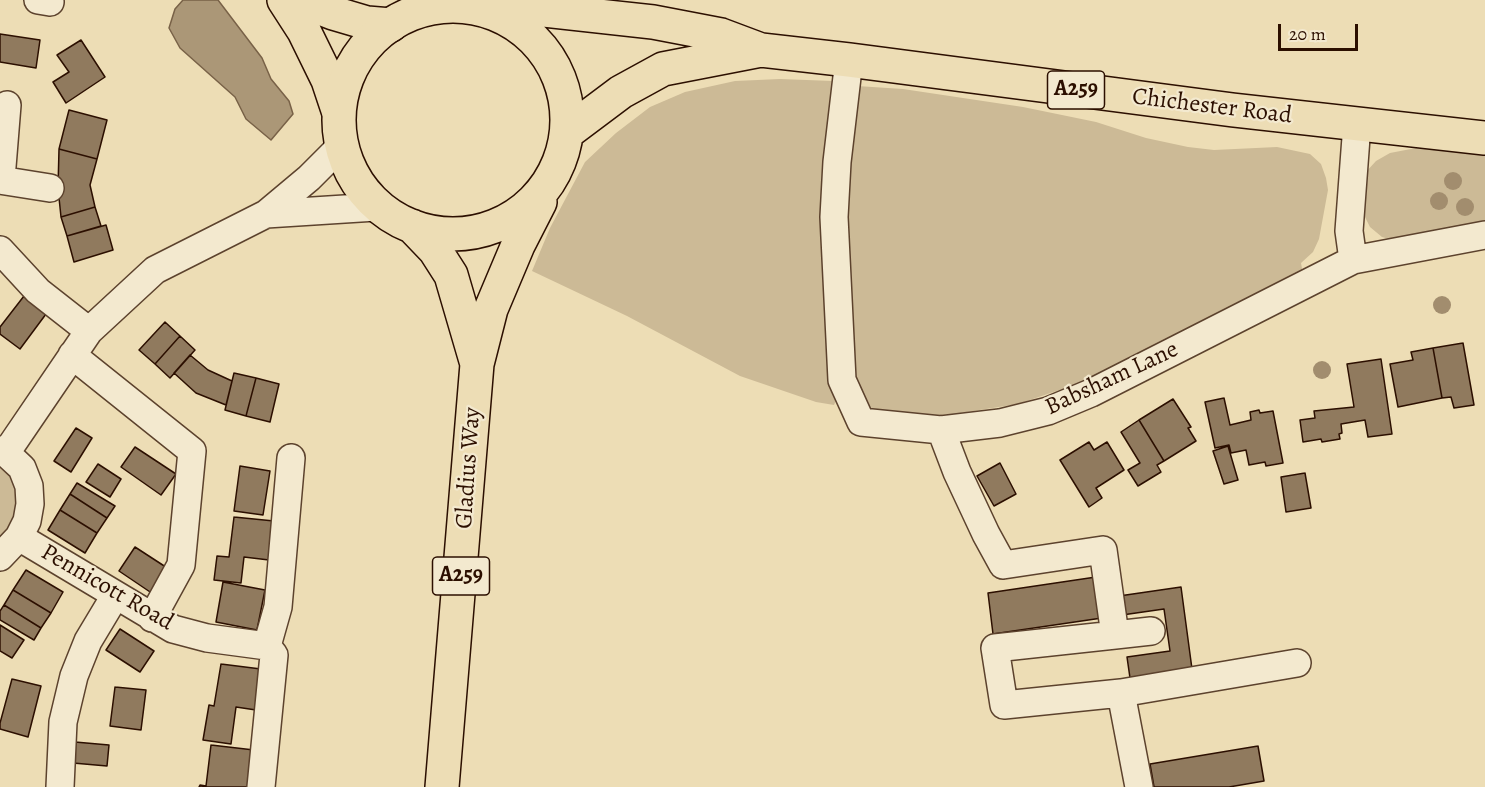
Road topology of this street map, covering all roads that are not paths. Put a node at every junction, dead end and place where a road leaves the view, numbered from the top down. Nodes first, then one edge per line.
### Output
1 (284, 0) edge
2 (300, 0) edge
3 (492, 11) junction
4 (391, 25) junction
5 (761, 50) junction
6 (849, 60) junction
7 (7, 105) dead end
8 (338, 110) junction
9 (1357, 124) junction
10 (569, 131) junction
11 (1485, 138) edge
12 (340, 146) junction
13 (0, 179) edge
14 (549, 184) junction
15 (50, 188) dead end
16 (376, 207) junction
17 (266, 213) junction
18 (412, 226) junction
19 (1485, 235) edge
20 (0, 250) edge
21 (1353, 261) junction
22 (89, 331) junction
23 (72, 355) junction
24 (477, 364) junction
25 (941, 430) junction
26 (3, 452) edge
27 (291, 458) dead end
28 (19, 537) junction
29 (0, 557) edge
30 (115, 596) junction
31 (152, 618) junction
32 (1151, 631) dead end
33 (1115, 635) junction
34 (267, 646) junction
35 (1297, 663) dead end
36 (1121, 693) junction
37 (60, 787) edge
38 (261, 787) edge
39 (442, 787) edge
40 (1139, 787) edge

1 - 8 main road
2 - 4 main road
3 - 4 main road
3 - 5 main road, Chichester Road / A259
3 - 10 main road
4 - 8 main road
5 - 6 main road, Chichester Road / A259
5 - 10 main road, Chichester Road / A259
6 - 9 main road, Chichester Road / A259
6 - 25 street, Babsham Lane
7 - 13 street
8 - 12 main road
9 - 11 main road, Chichester Road / A259
9 - 21 street
10 - 14 main road, Gladius Way
12 - 16 main road
12 - 17 street
13 - 15 street
14 - 18 main road
14 - 24 main road, Gladius Way / A259
16 - 17 street
16 - 18 main road
17 - 22 street
18 - 24 main road, Gladius Way / A259
19 - 21 street, Babsham Lane
20 - 22 street
21 - 25 street, Babsham Lane
22 - 23 street
23 - 26 street
23 - 31 street
24 - 39 main road, Gladius Way / A259
25 - 33 street
26 - 28 street
27 - 34 street
28 - 29 street
28 - 30 street, Pennicott Road
30 - 31 street, Pennicott Road
30 - 37 street
31 - 34 street, Pennicott Road
32 - 33 street
33 - 36 street
34 - 38 street
35 - 36 street
36 - 40 street

